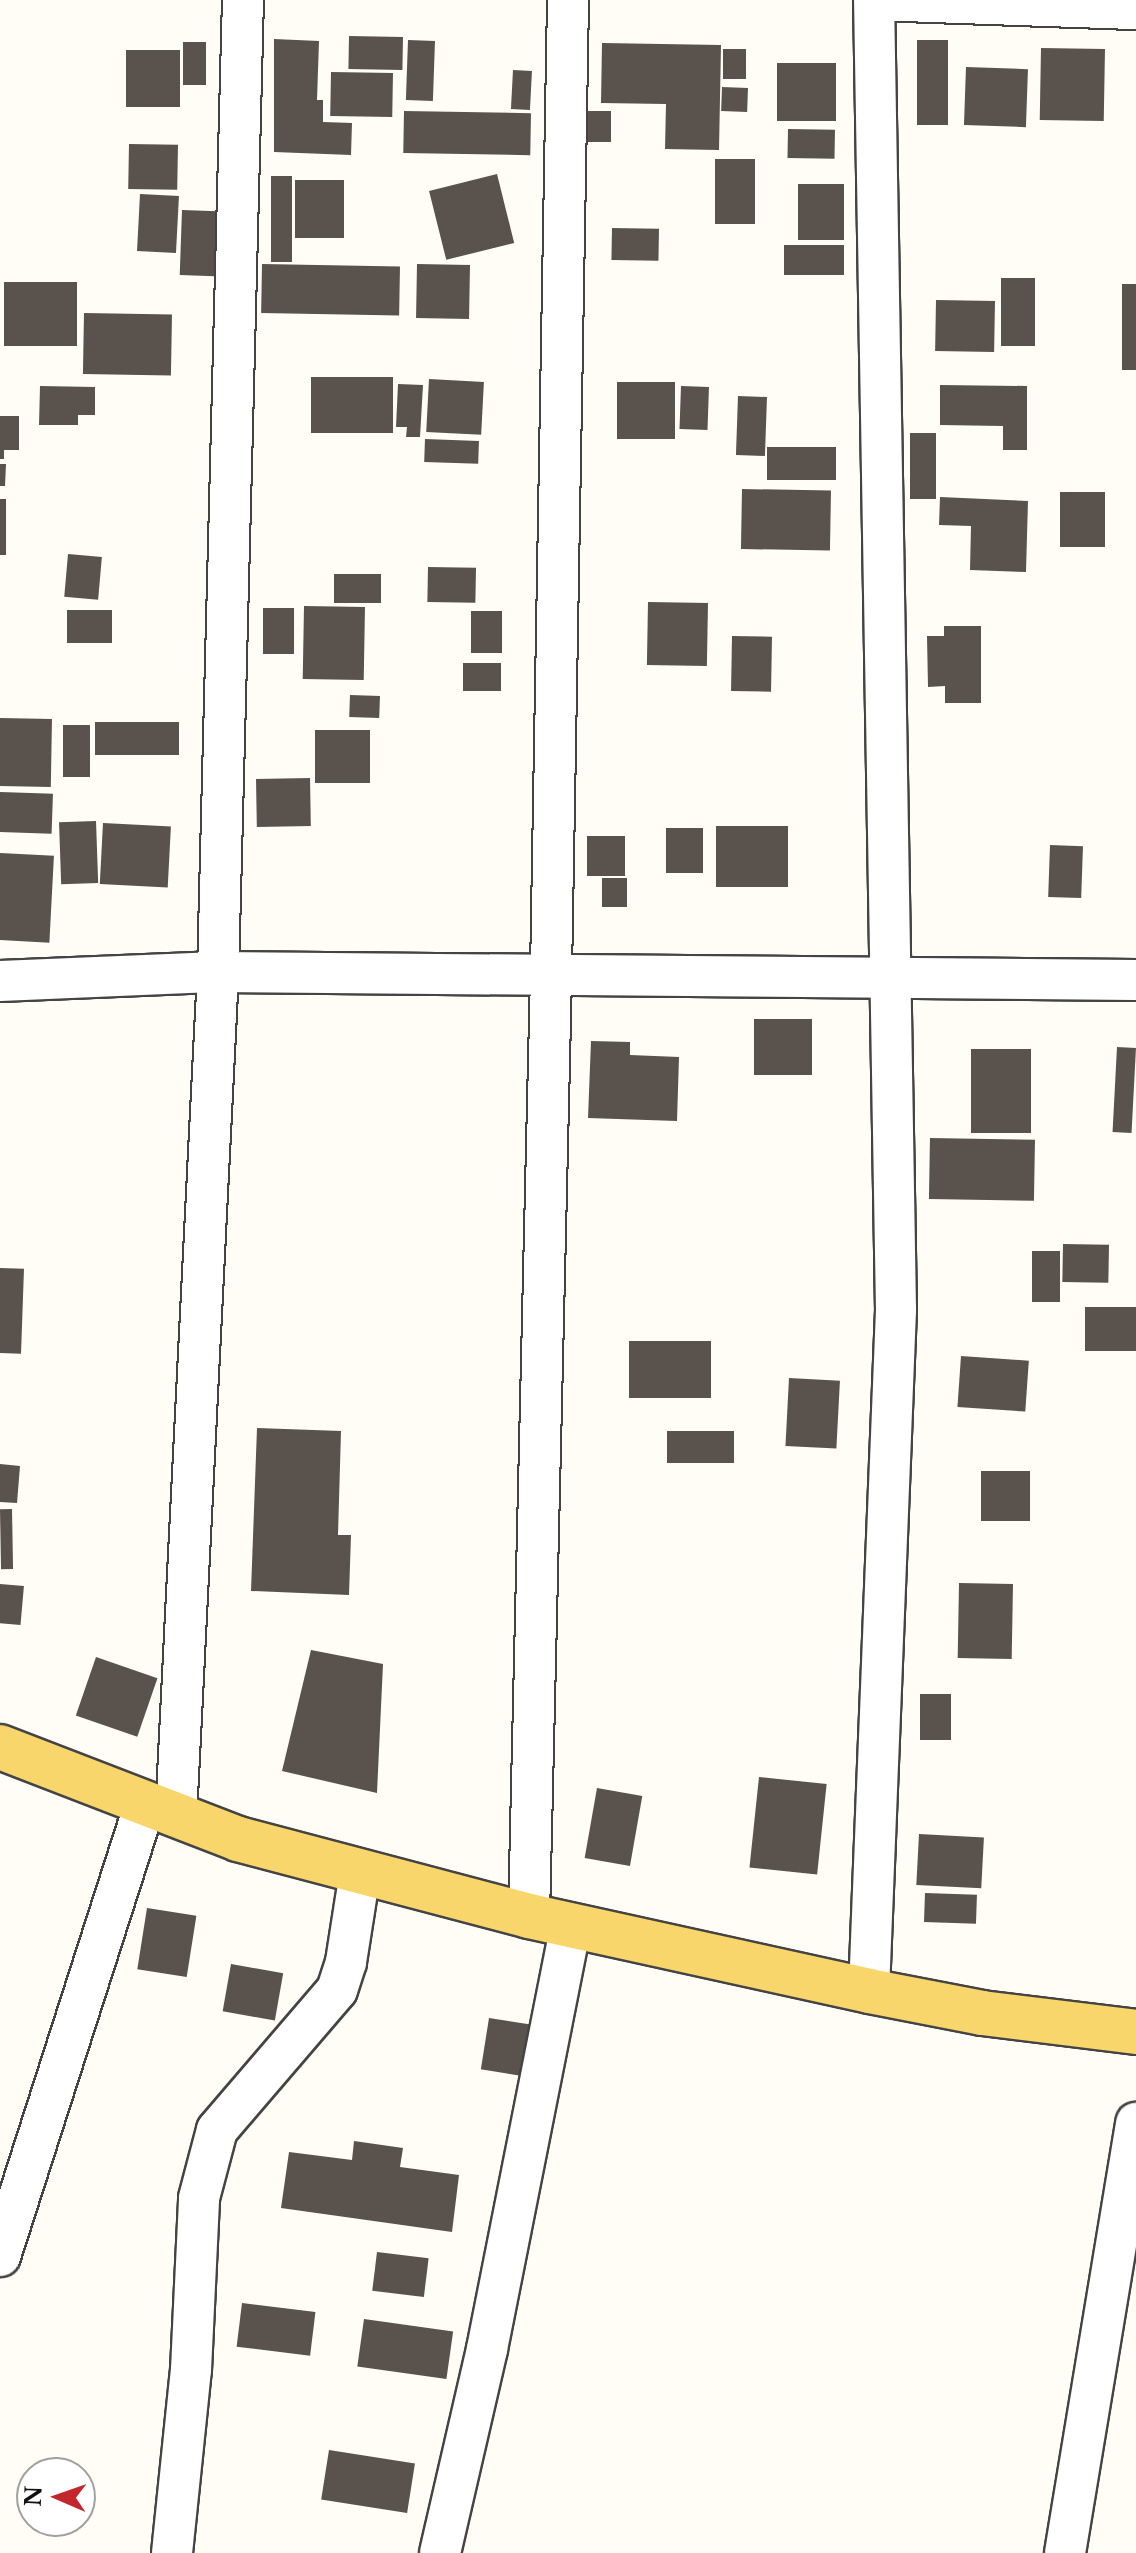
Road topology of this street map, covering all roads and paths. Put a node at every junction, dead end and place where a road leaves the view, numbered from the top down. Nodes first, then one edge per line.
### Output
1 (243, 0) edge
2 (568, 0) edge
3 (875, 0) edge
4 (1136, 9) edge
5 (218, 972) junction
6 (551, 974) junction
7 (891, 978) junction
8 (1136, 980) edge
9 (0, 981) edge
10 (0, 1747) edge
11 (160, 1810) junction
12 (360, 1873) junction
13 (529, 1916) junction
14 (571, 1926) junction
15 (869, 1991) junction
16 (1136, 2032) edge
17 (1136, 2123) edge
18 (0, 2256) edge
19 (172, 2553) edge
20 (440, 2553) edge
21 (1065, 2553) edge

1 - 5 street
2 - 6 street
3 - 4 street
3 - 7 street
5 - 6 street
5 - 9 street
5 - 11 street
6 - 7 street
6 - 13 street
7 - 8 street
7 - 15 street
10 - 11 main road
11 - 12 main road
11 - 18 street
12 - 13 main road
12 - 19 street
13 - 14 main road
14 - 15 main road
14 - 20 street
15 - 16 main road
17 - 21 street

